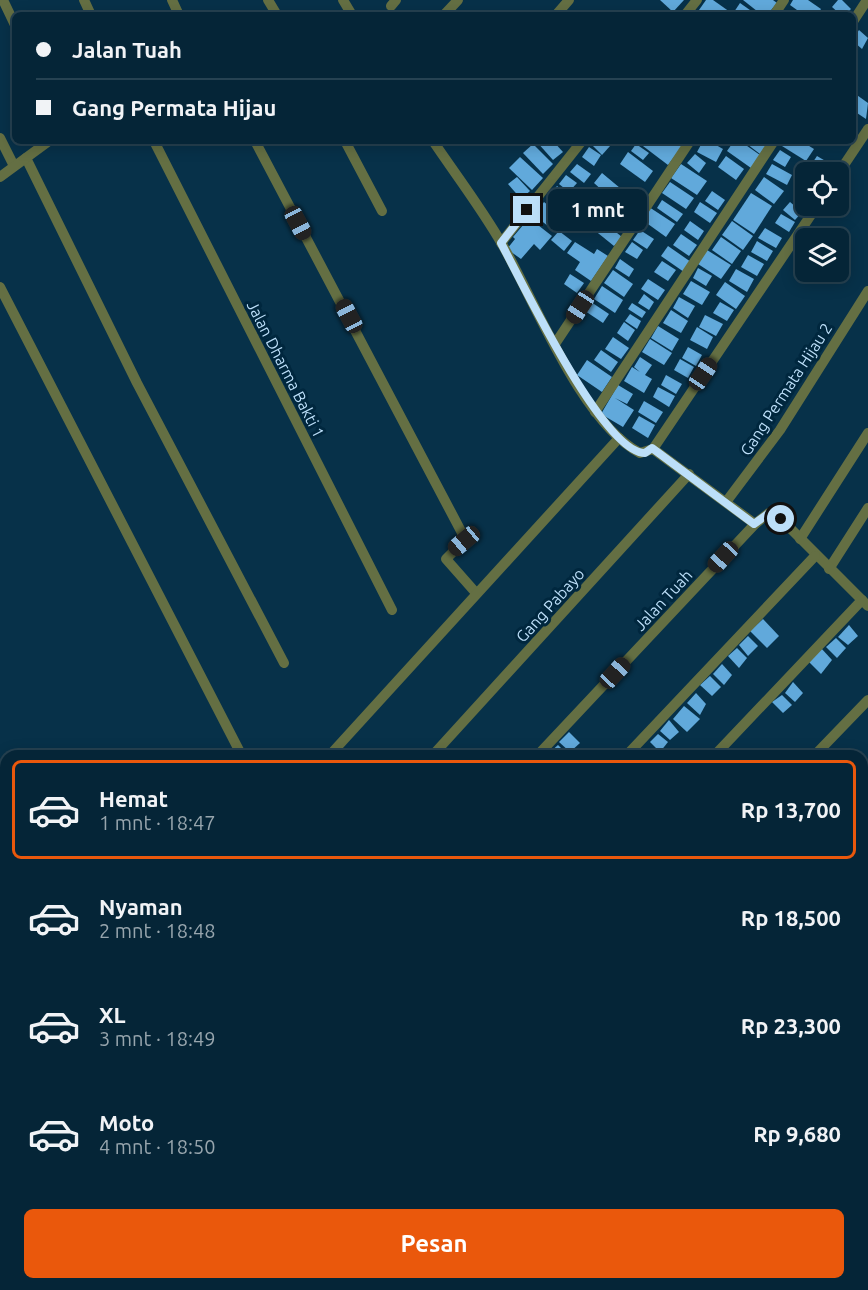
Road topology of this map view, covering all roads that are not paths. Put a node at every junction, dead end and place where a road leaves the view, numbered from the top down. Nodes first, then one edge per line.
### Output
1 (3, 0) edge
2 (458, 0) edge
3 (569, 0) edge
4 (697, 0) edge
5 (867, 0) edge
6 (447, 12) edge
7 (559, 12) edge
8 (687, 12) edge
9 (856, 17) edge
10 (12, 19) edge
11 (868, 129) edge
12 (0, 138) edge
13 (856, 140) edge
14 (45, 144) edge
15 (156, 144) edge
16 (257, 144) edge
17 (347, 144) edge
18 (438, 144) edge
19 (580, 144) edge
20 (688, 144) edge
21 (772, 144) edge
22 (852, 144) edge
23 (26, 158) junction
24 (844, 162) edge
25 (14, 166) junction
26 (0, 177) edge
27 (382, 211) dead end
28 (810, 216) edge
29 (501, 243) junction
30 (0, 287) edge
31 (868, 291) edge
32 (555, 344) junction
33 (595, 412) junction
34 (868, 433) edge
35 (619, 438) junction
36 (649, 451) junction
37 (689, 474) junction
38 (726, 502) junction
39 (868, 508) edge
40 (754, 524) junction
41 (800, 539) junction
42 (815, 556) junction
43 (829, 569) junction
44 (477, 593) junction
45 (865, 603) edge
46 (392, 610) dead end
47 (284, 663) dead end
48 (868, 700) edge
49 (239, 750) edge
50 (334, 750) edge
51 (437, 750) edge
52 (543, 750) edge
53 (632, 750) edge
54 (720, 750) edge
55 (820, 750) edge

1 - 10 street
2 - 6 street
3 - 7 street
4 - 8 street
5 - 9 street
11 - 13 street
12 - 25 street
14 - 23 street
15 - 46 street, Jalan Dharma Bakti 1
16 - 44 street
17 - 27 street
18 - 29 street
19 - 29 street
20 - 32 street
21 - 33 street
22 - 24 street
23 - 25 street
23 - 47 street
25 - 26 street
28 - 36 street
29 - 32 street
30 - 49 street
31 - 38 street, Gang Permata Hijau 2
32 - 33 street
33 - 35 street
34 - 41 street
35 - 36 street
35 - 44 street
36 - 37 street
37 - 38 street
37 - 51 street, Gang Pabayo
38 - 40 street
39 - 43 street
40 - 41 street
40 - 52 street, Jalan Tuah
41 - 42 street
42 - 43 street
42 - 53 street
43 - 45 street
44 - 50 street
45 - 54 street
48 - 55 street

